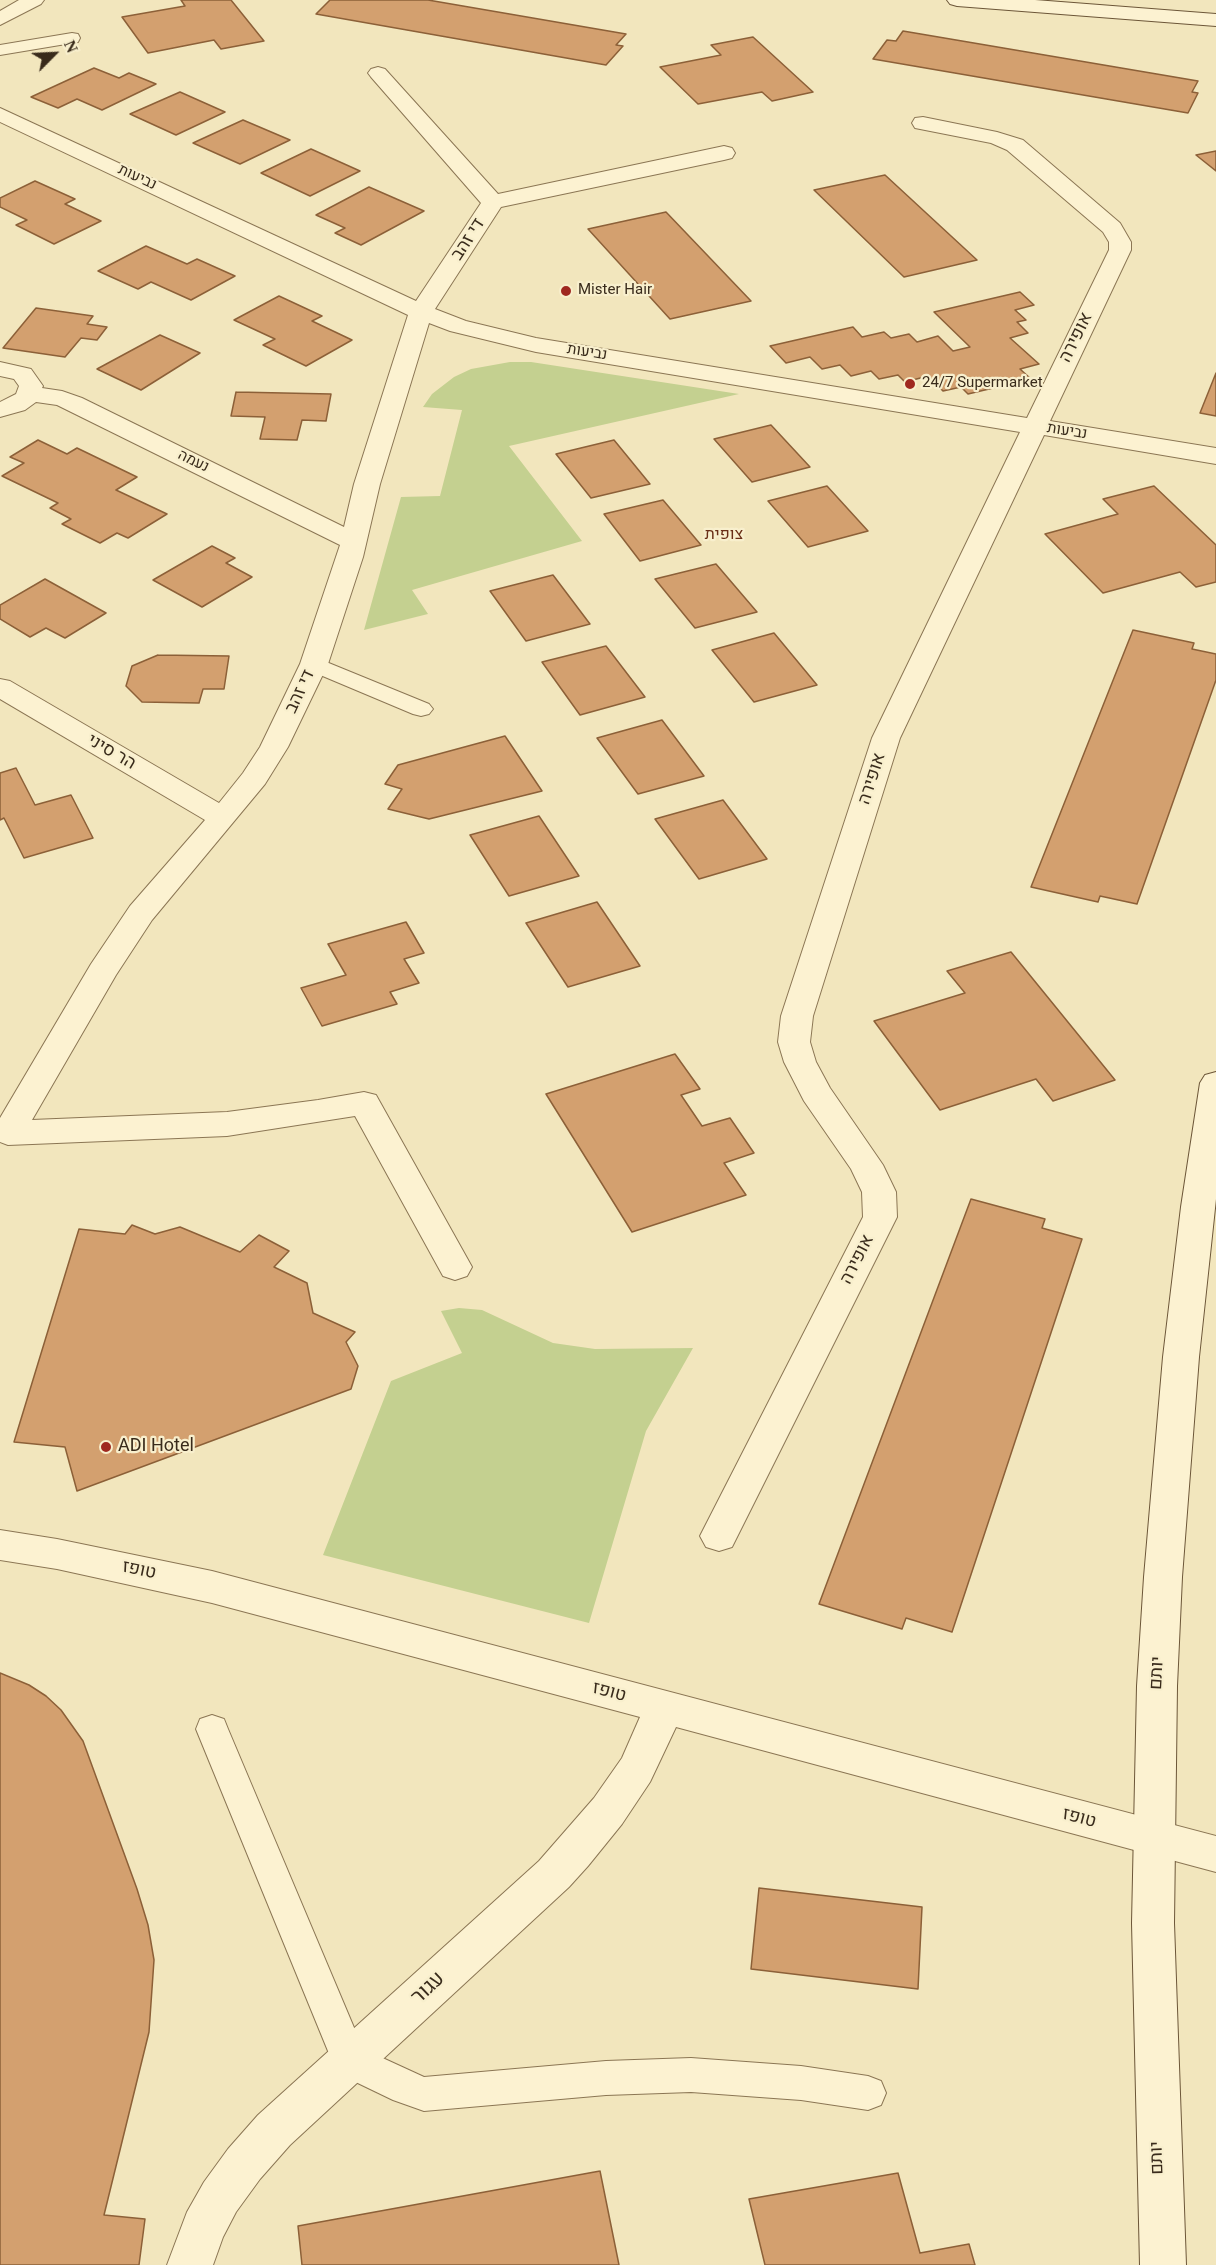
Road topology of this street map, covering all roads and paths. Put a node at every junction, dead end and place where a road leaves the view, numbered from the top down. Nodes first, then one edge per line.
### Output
1 (18, 0) edge
2 (34, 0) edge
3 (957, 0) edge
4 (1, 18) edge
5 (1216, 20) edge
6 (72, 38) dead end
7 (0, 50) edge
8 (378, 73) dead end
9 (0, 114) edge
10 (923, 123) dead end
11 (724, 153) dead end
12 (493, 202) junction
13 (422, 312) junction
14 (0, 369) edge
15 (29, 394) junction
16 (0, 410) edge
17 (1033, 426) junction
18 (1216, 456) edge
19 (353, 541) junction
20 (314, 664) junction
21 (0, 687) edge
22 (421, 709) dead end
23 (223, 818) junction
24 (1216, 1083) edge
25 (2, 1138) edge
26 (1207, 1209) edge
27 (455, 1267) dead end
28 (719, 1536) dead end
29 (0, 1545) edge
30 (663, 1708) junction
31 (212, 1729) dead end
32 (1154, 1839) junction
33 (1216, 1854) edge
34 (350, 2061) junction
35 (868, 2093) dead end
36 (190, 2265) edge
37 (1163, 2265) edge

1 - 4 street
2 - 4 street
3 - 5 street
6 - 7 lane
8 - 12 street, די זהב
9 - 13 street, נביעות
10 - 17 street, אופירה
11 - 12 street, די זהב
12 - 13 street, די זהב
13 - 17 street, נביעות
13 - 19 street, די זהב
14 - 15 street
15 - 16 street
15 - 19 street, נעמה
17 - 18 street, נביעות
17 - 28 street, אופירה
19 - 20 street, די זהב
20 - 22 lane
20 - 23 street, די זהב
21 - 23 street, הר סיני
23 - 25 street, די זהב
24 - 26 street, יותם
25 - 27 street
26 - 32 street, יותם
29 - 30 street, טופז
30 - 32 street, טופז
30 - 34 street, עגור
31 - 34 lane
32 - 33 street, טופז
32 - 37 street, יותם
34 - 35 lane
34 - 36 street, עגור

